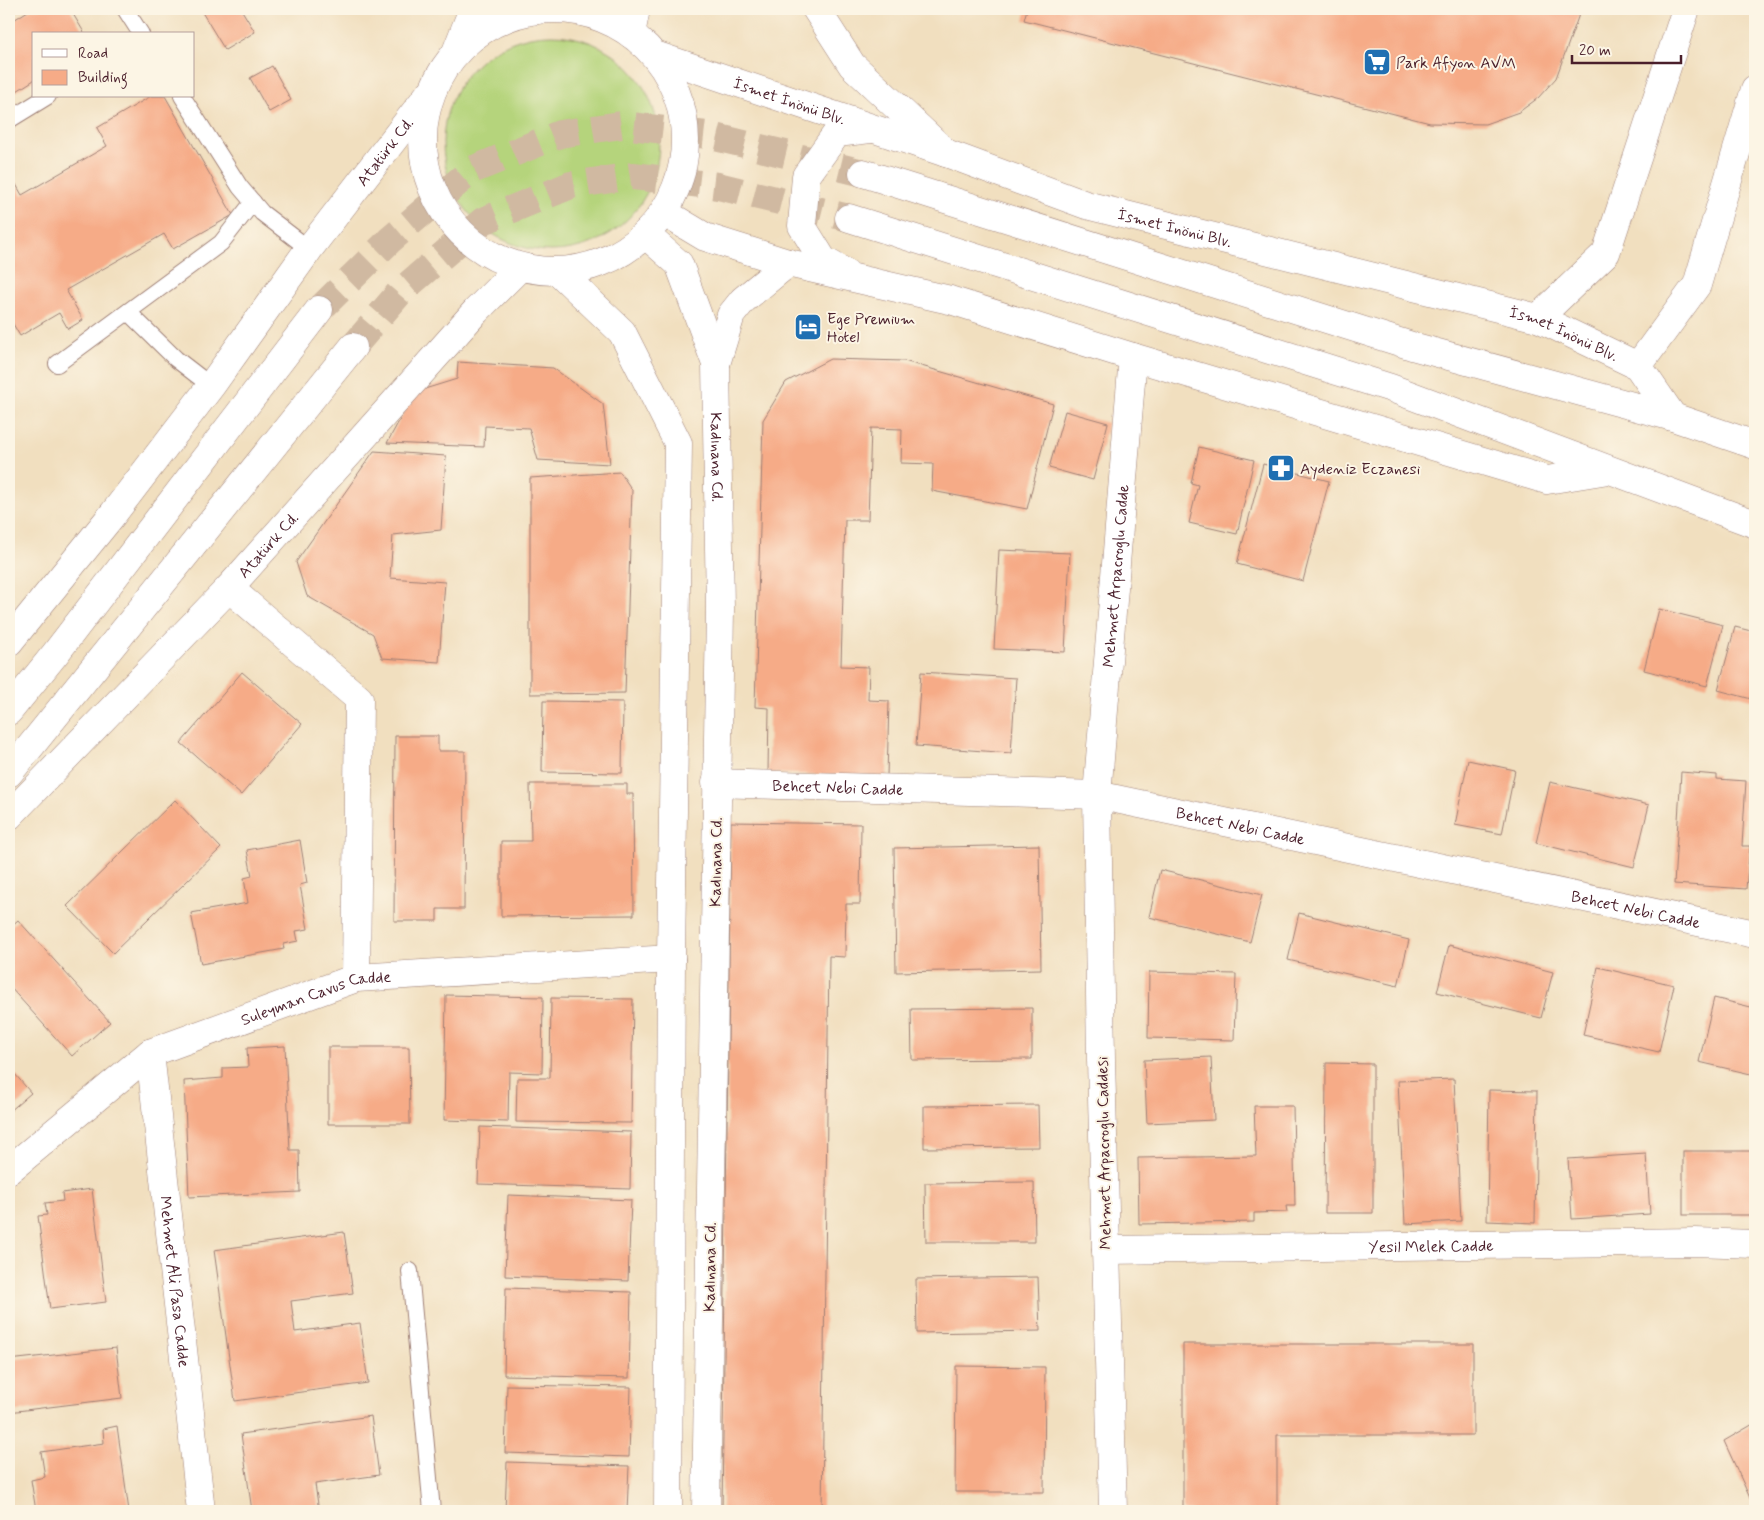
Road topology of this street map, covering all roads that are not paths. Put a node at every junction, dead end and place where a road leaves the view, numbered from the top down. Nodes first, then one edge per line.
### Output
1 (125, 9) edge
2 (473, 9) edge
3 (816, 9) edge
4 (1686, 9) edge
5 (633, 21) edge
6 (140, 32) edge
7 (456, 52) junction
8 (655, 54) junction
9 (1755, 89) edge
10 (432, 90) junction
11 (45, 98) edge
12 (183, 98) edge
13 (9, 120) edge
14 (874, 129) junction
15 (946, 153) junction
16 (863, 173) tunnel mouth
17 (252, 202) junction
18 (664, 213) junction
19 (849, 218) tunnel mouth
20 (645, 234) junction
21 (309, 249) junction
22 (788, 263) junction
23 (519, 268) junction
24 (560, 273) junction
25 (857, 279) junction
26 (319, 310) tunnel mouth
27 (128, 312) junction
28 (1538, 318) junction
29 (353, 347) tunnel mouth
30 (1133, 357) junction
31 (57, 364) dead end
32 (716, 364) junction
33 (1638, 366) junction
34 (211, 386) junction
35 (1673, 417) junction
36 (1755, 445) edge
37 (1608, 470) junction
38 (1755, 524) edge
39 (229, 588) junction
40 (9, 642) edge
41 (9, 711) edge
42 (9, 773) edge
43 (716, 783) junction
44 (1097, 794) junction
45 (9, 816) edge
46 (1755, 934) edge
47 (671, 959) junction
48 (356, 978) junction
49 (150, 1053) junction
50 (9, 1170) edge
51 (1755, 1244) edge
52 (1106, 1250) junction
53 (410, 1271) dead end
54 (201, 1511) edge
55 (432, 1511) edge
56 (668, 1511) edge
57 (706, 1511) edge
58 (1113, 1511) edge

1 - 6 lane
2 - 7 street
3 - 15 street
4 - 28 street
5 - 7 street
5 - 8 street
7 - 10 street, Atatürk Cd.
8 - 14 street, İsmet İnönü Blv.
8 - 18 street
9 - 33 street
10 - 21 street, Atatürk Cd.
10 - 23 street
11 - 13 lane
12 - 17 lane
14 - 15 street, İsmet İnönü Blv.
14 - 25 street
15 - 28 street, İsmet İnönü Blv.
16 - 35 street
17 - 21 lane
17 - 27 lane
18 - 20 street
18 - 22 street
19 - 37 street
20 - 24 street
20 - 32 street, Kadınana Cd.
21 - 34 street, Atatürk Cd.
22 - 25 street
22 - 32 street
23 - 24 street
23 - 39 street, Atatürk Cd.
24 - 47 street
25 - 30 street
26 - 41 street
27 - 31 lane
27 - 34 lane
28 - 33 street, İsmet İnönü Blv.
29 - 42 street
30 - 37 street
30 - 44 street, Mehmet Arpacroglu Cadde
32 - 43 street, Kadınana Cd.
33 - 35 street, İsmet İnönü Blv.
34 - 40 street, Atatürk Cd.
35 - 36 street
37 - 38 street
39 - 45 street, Atatürk Cd.
39 - 48 street
43 - 44 street, Behcet Nebi Cadde
43 - 57 street, Kadınana Cd.
44 - 46 street, Behcet Nebi Cadde
44 - 52 street, Mehmet Arpacroglu Caddesi
47 - 48 street, Suleyman Cavus Cadde
47 - 56 street
48 - 49 street, Suleyman Cavus Cadde
49 - 50 street, Suleyman Cavus Cadde
49 - 54 street, Mehmet Ali Pasa Cadde
51 - 52 street, Yesil Melek Cadde
52 - 58 street, Mehmet Arpacroglu Caddesi
53 - 55 lane

